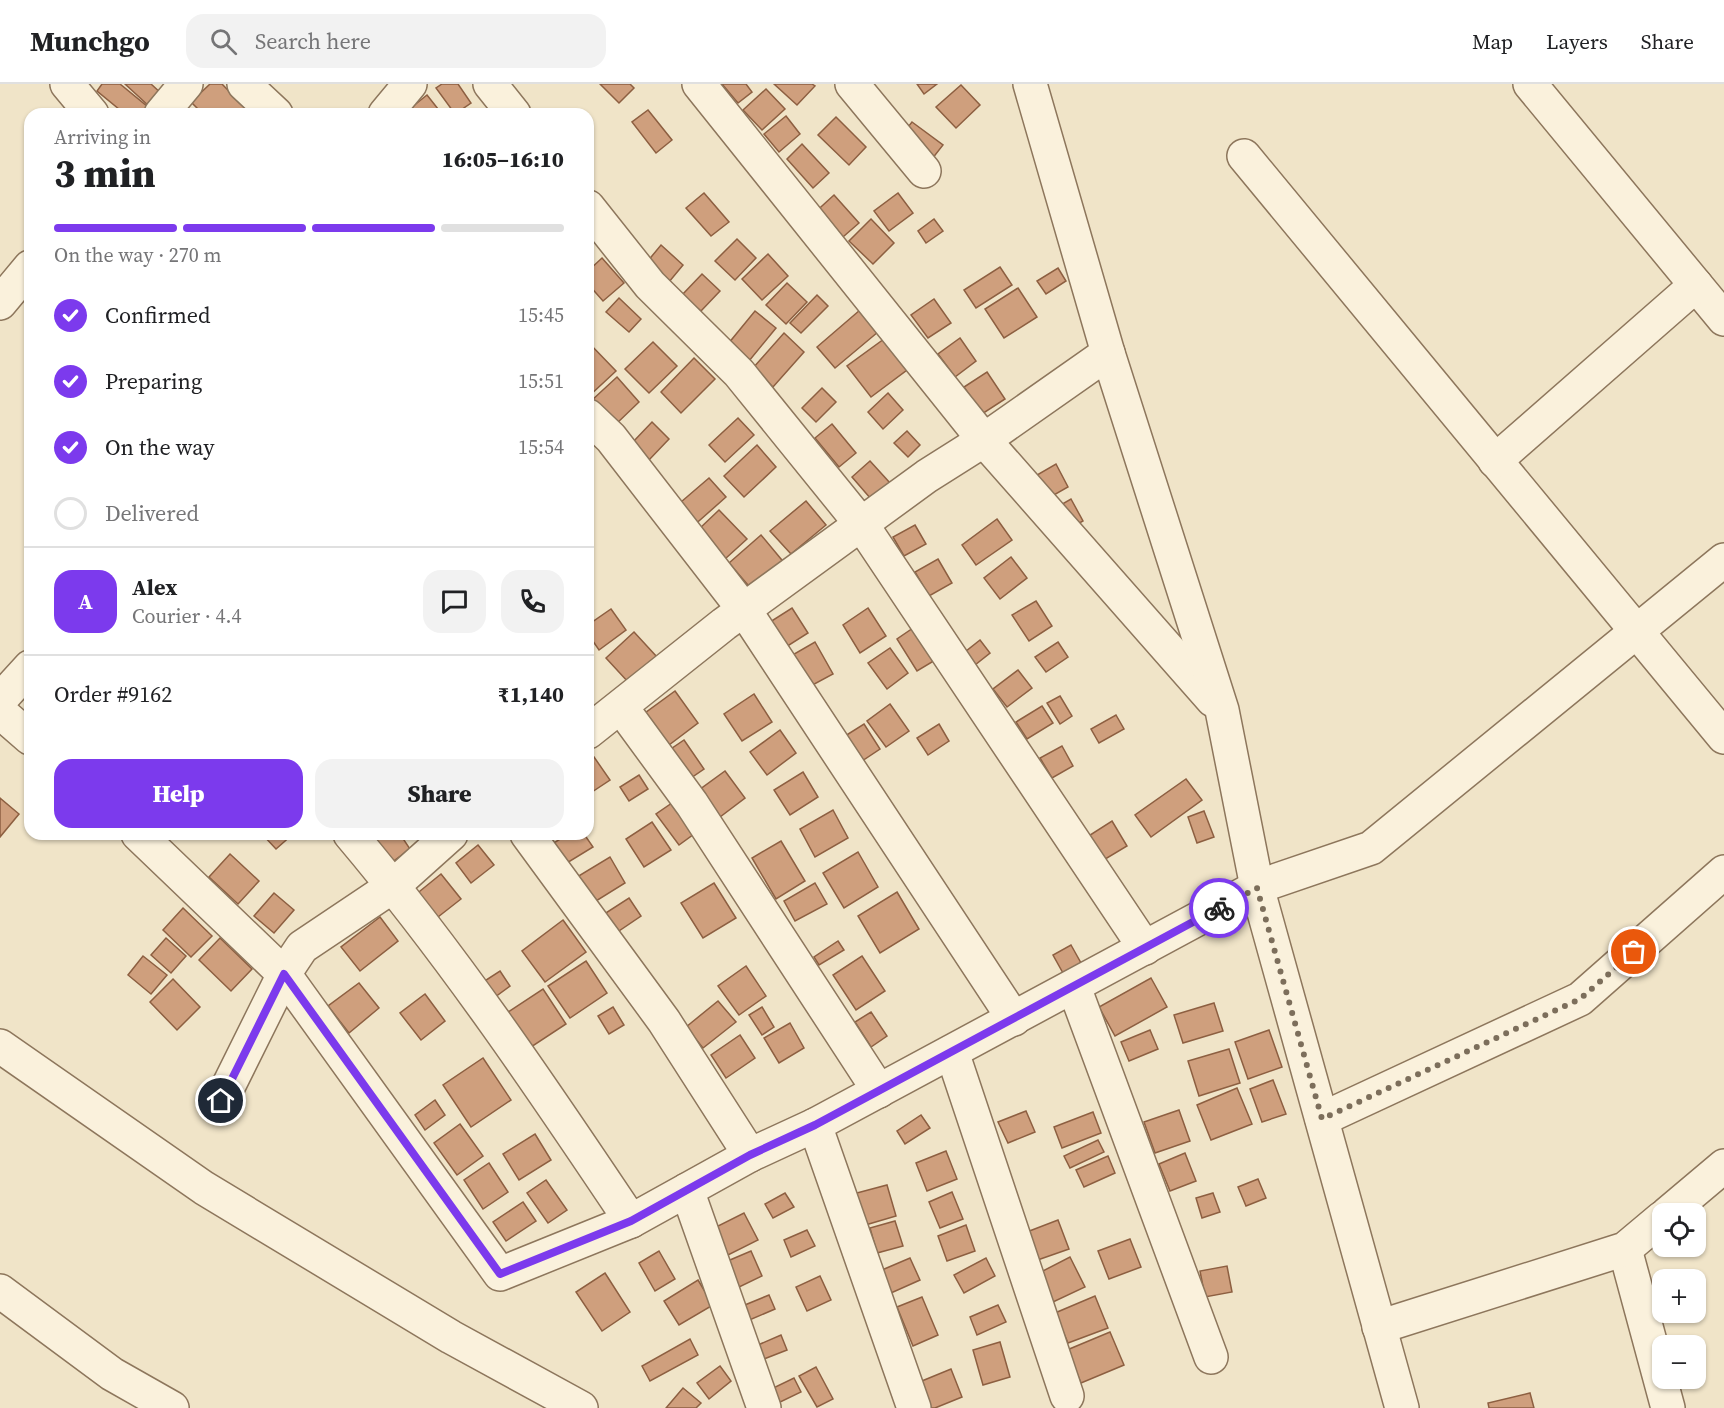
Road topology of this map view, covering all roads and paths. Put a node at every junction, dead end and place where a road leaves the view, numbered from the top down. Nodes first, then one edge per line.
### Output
1 (67, 84) edge
2 (186, 84) edge
3 (244, 84) edge
4 (410, 84) edge
5 (490, 84) edge
6 (699, 84) edge
7 (852, 84) edge
8 (1030, 84) edge
9 (1530, 84) edge
10 (87, 108) edge
11 (166, 108) edge
12 (270, 108) edge
13 (390, 108) edge
14 (509, 108) edge
15 (1244, 156) dead end
16 (924, 171) dead end
17 (594, 215) edge
18 (24, 274) edge
19 (1696, 285) junction
20 (0, 303) edge
21 (1724, 319) edge
22 (1108, 353) junction
23 (594, 422) edge
24 (984, 440) junction
25 (1495, 460) junction
26 (862, 525) junction
27 (1724, 560) edge
28 (745, 611) junction
29 (1636, 632) junction
30 (24, 674) edge
31 (0, 700) edge
32 (621, 707) junction
33 (1222, 710) junction
34 (0, 712) edge
35 (594, 727) edge
36 (24, 733) edge
37 (1724, 737) edge
38 (144, 840) edge
39 (355, 840) edge
40 (444, 840) edge
41 (531, 840) edge
42 (1724, 872) edge
43 (393, 886) junction
44 (1257, 888) junction
45 (1145, 948) junction
46 (284, 974) junction
47 (1074, 987) junction
48 (1014, 1019) junction
49 (0, 1046) edge
50 (952, 1052) junction
51 (879, 1091) junction
52 (221, 1101) dead end
53 (1322, 1119) junction
54 (815, 1125) junction
55 (750, 1155) junction
56 (1720, 1179) edge
57 (687, 1190) junction
58 (1684, 1203) edge
59 (631, 1221) junction
60 (1652, 1226) edge
61 (1625, 1249) junction
62 (0, 1291) edge
63 (1379, 1327) junction
64 (1211, 1357) dead end
65 (1067, 1396) dead end
66 (172, 1408) edge
67 (581, 1408) edge
68 (764, 1408) edge
69 (914, 1408) edge
70 (1402, 1408) edge
71 (1668, 1408) edge

1 - 10 street
2 - 11 street
3 - 12 street
4 - 13 street
5 - 14 street
6 - 24 street
7 - 16 street
8 - 22 street
9 - 19 street
15 - 25 street
17 - 26 street
18 - 20 street
19 - 21 street
19 - 25 street
22 - 24 street
22 - 33 street
23 - 28 street
24 - 26 street
24 - 33 street
25 - 29 street
26 - 28 street
26 - 45 street
27 - 29 street
28 - 32 street
28 - 48 street
29 - 37 street
29 - 44 street
30 - 31 street
32 - 35 street
32 - 51 street
33 - 44 street
34 - 36 street
38 - 46 street
39 - 43 street
40 - 43 street
41 - 55 street
42 - 53 street
43 - 46 street
43 - 59 street
44 - 45 street
44 - 53 street
45 - 47 street
46 - 52 street
46 - 59 street
47 - 48 street
47 - 64 street
48 - 50 street
49 - 67 street
50 - 51 street
50 - 65 street
51 - 54 street
53 - 63 street
54 - 55 street
54 - 69 street
55 - 57 street
56 - 58 street
57 - 59 street
57 - 68 street
60 - 61 street
61 - 63 street
61 - 71 street
62 - 66 street
63 - 70 street

